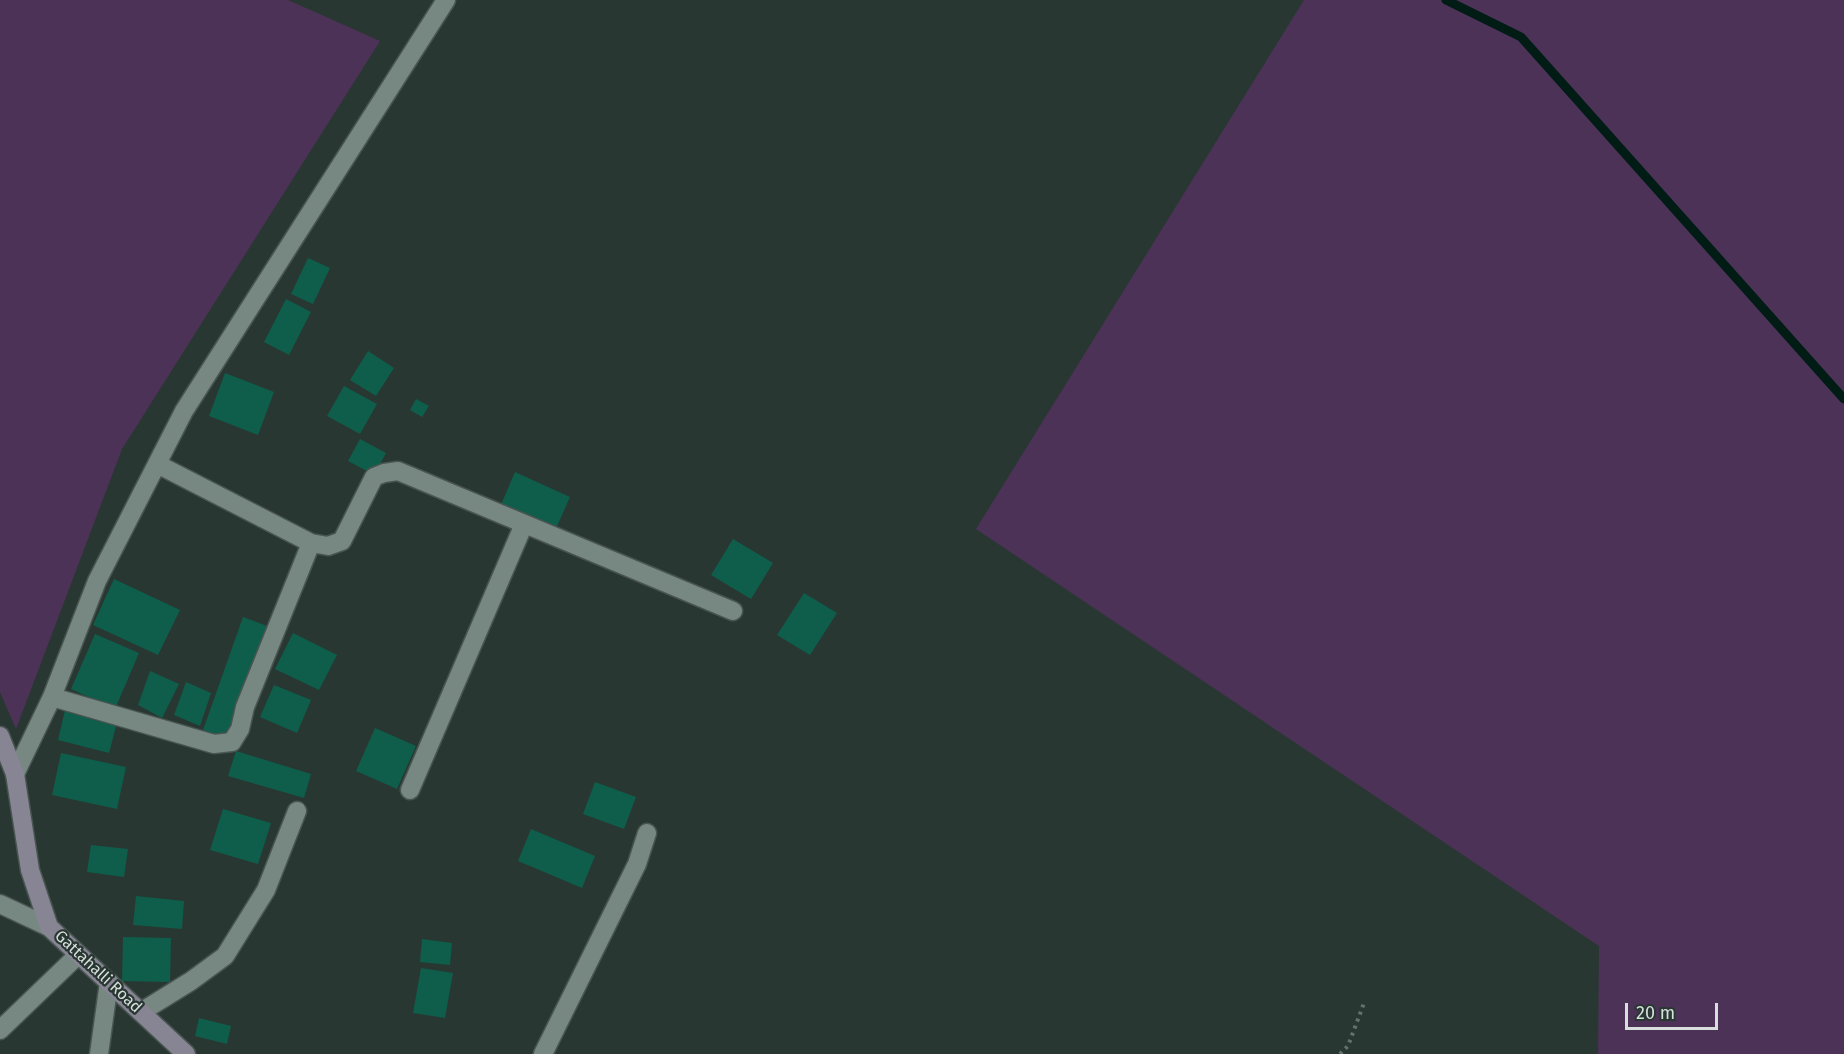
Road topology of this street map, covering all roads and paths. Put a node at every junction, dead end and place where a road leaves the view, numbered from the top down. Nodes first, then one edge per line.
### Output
1 (446, 0) edge
2 (157, 464) junction
3 (524, 524) junction
4 (311, 543) junction
5 (733, 611) dead end
6 (52, 697) junction
7 (0, 736) edge
8 (15, 774) junction
9 (410, 790) dead end
10 (297, 811) dead end
11 (647, 833) dead end
12 (0, 904) edge
13 (49, 927) junction
14 (78, 955) junction
15 (109, 982) junction
16 (1364, 1003) dead end
17 (141, 1012) junction
18 (0, 1030) edge
19 (99, 1054) edge
20 (186, 1054) edge
21 (543, 1054) edge
22 (1340, 1054) edge

1 - 2 street
2 - 4 street
2 - 6 street
3 - 4 street
3 - 5 street
3 - 9 street
4 - 6 street
6 - 8 street
7 - 8 main road, Gattahalli Road
8 - 13 main road, Gattahalli Road
10 - 17 street
11 - 21 street
12 - 13 street
13 - 14 main road, Gattahalli Road
14 - 15 main road, Gattahalli Road
14 - 18 street
15 - 17 main road, Gattahalli Road
15 - 19 street
16 - 22 path
17 - 20 main road, Gattahalli Road

